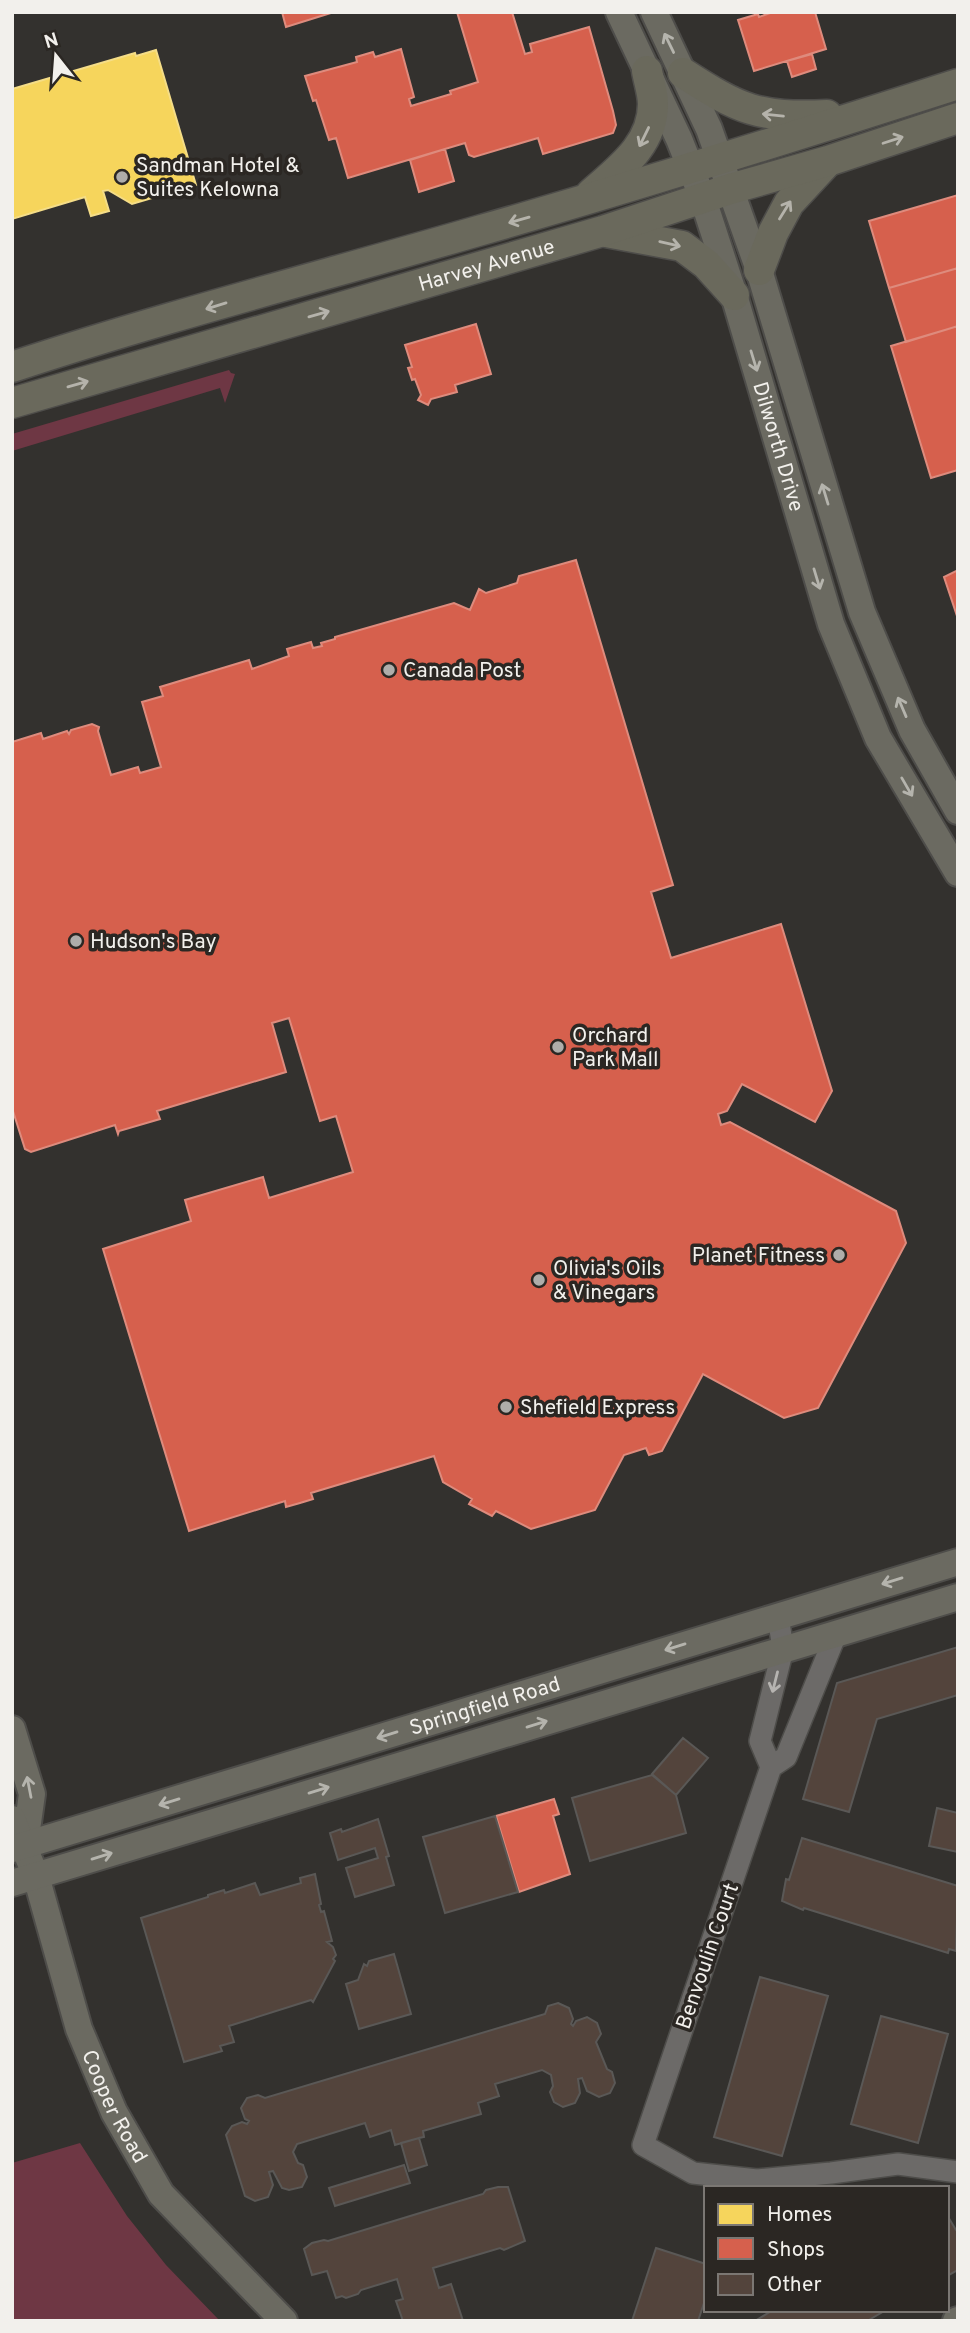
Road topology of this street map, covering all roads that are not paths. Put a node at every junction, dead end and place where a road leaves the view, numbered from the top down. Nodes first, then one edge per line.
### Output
1 (619, 12) edge
2 (654, 12) edge
3 (647, 71) junction
4 (683, 73) junction
5 (958, 85) edge
6 (866, 114) junction
7 (958, 118) edge
8 (828, 162) junction
9 (706, 164) junction
10 (716, 194) junction
11 (584, 201) junction
12 (603, 231) junction
13 (759, 270) junction
14 (281, 286) junction
15 (734, 295) junction
16 (253, 333) junction
17 (12, 367) edge
18 (12, 403) edge
19 (958, 811) edge
20 (957, 870) edge
21 (958, 1562) edge
22 (958, 1597) edge
23 (778, 1616) junction
24 (836, 1634) junction
25 (783, 1650) junction
26 (12, 1729) edge
27 (771, 1766) junction
28 (12, 1819) edge
29 (18, 1847) edge
30 (24, 1879) edge
31 (958, 2172) edge
32 (284, 2321) edge

1 - 3 main road, Dilworth Drive
4 -> 2 main road, Dilworth Drive
3 - 9 main road, Dilworth Drive
3 -> 11 highway
6 -> 4 highway
4 - 9 main road, Dilworth Drive
5 - 6 highway, Harvey Avenue
6 - 9 highway, Harvey Avenue
8 -> 7 highway, Harvey Avenue
8 - 10 highway, Harvey Avenue
13 -> 8 highway
9 - 10 main road, Dilworth Drive
9 - 11 highway, Harvey Avenue
10 - 12 highway, Harvey Avenue
10 - 13 main road, Dilworth Drive
10 - 15 main road, Dilworth Drive
11 -> 14 highway, Harvey Avenue
12 -> 15 highway
16 -> 12 highway, Harvey Avenue
19 -> 13 main road, Dilworth Drive
14 - 16 highway
14 -> 17 highway, Harvey Avenue
15 -> 20 main road, Dilworth Drive
18 -> 16 highway, Harvey Avenue
21 -> 23 main road, Springfield Road
22 - 24 main road, Springfield Road
23 - 25 street
23 -> 29 main road, Springfield Road
24 - 25 main road, Springfield Road
24 - 27 street, Benvoulin Court
25 -> 27 street
30 -> 25 main road, Springfield Road
29 -> 26 main road, Cooper Road
27 - 31 street, Benvoulin Court
28 - 29 main road, Cooper Road
29 - 30 main road, Cooper Road
30 - 32 main road, Cooper Road

